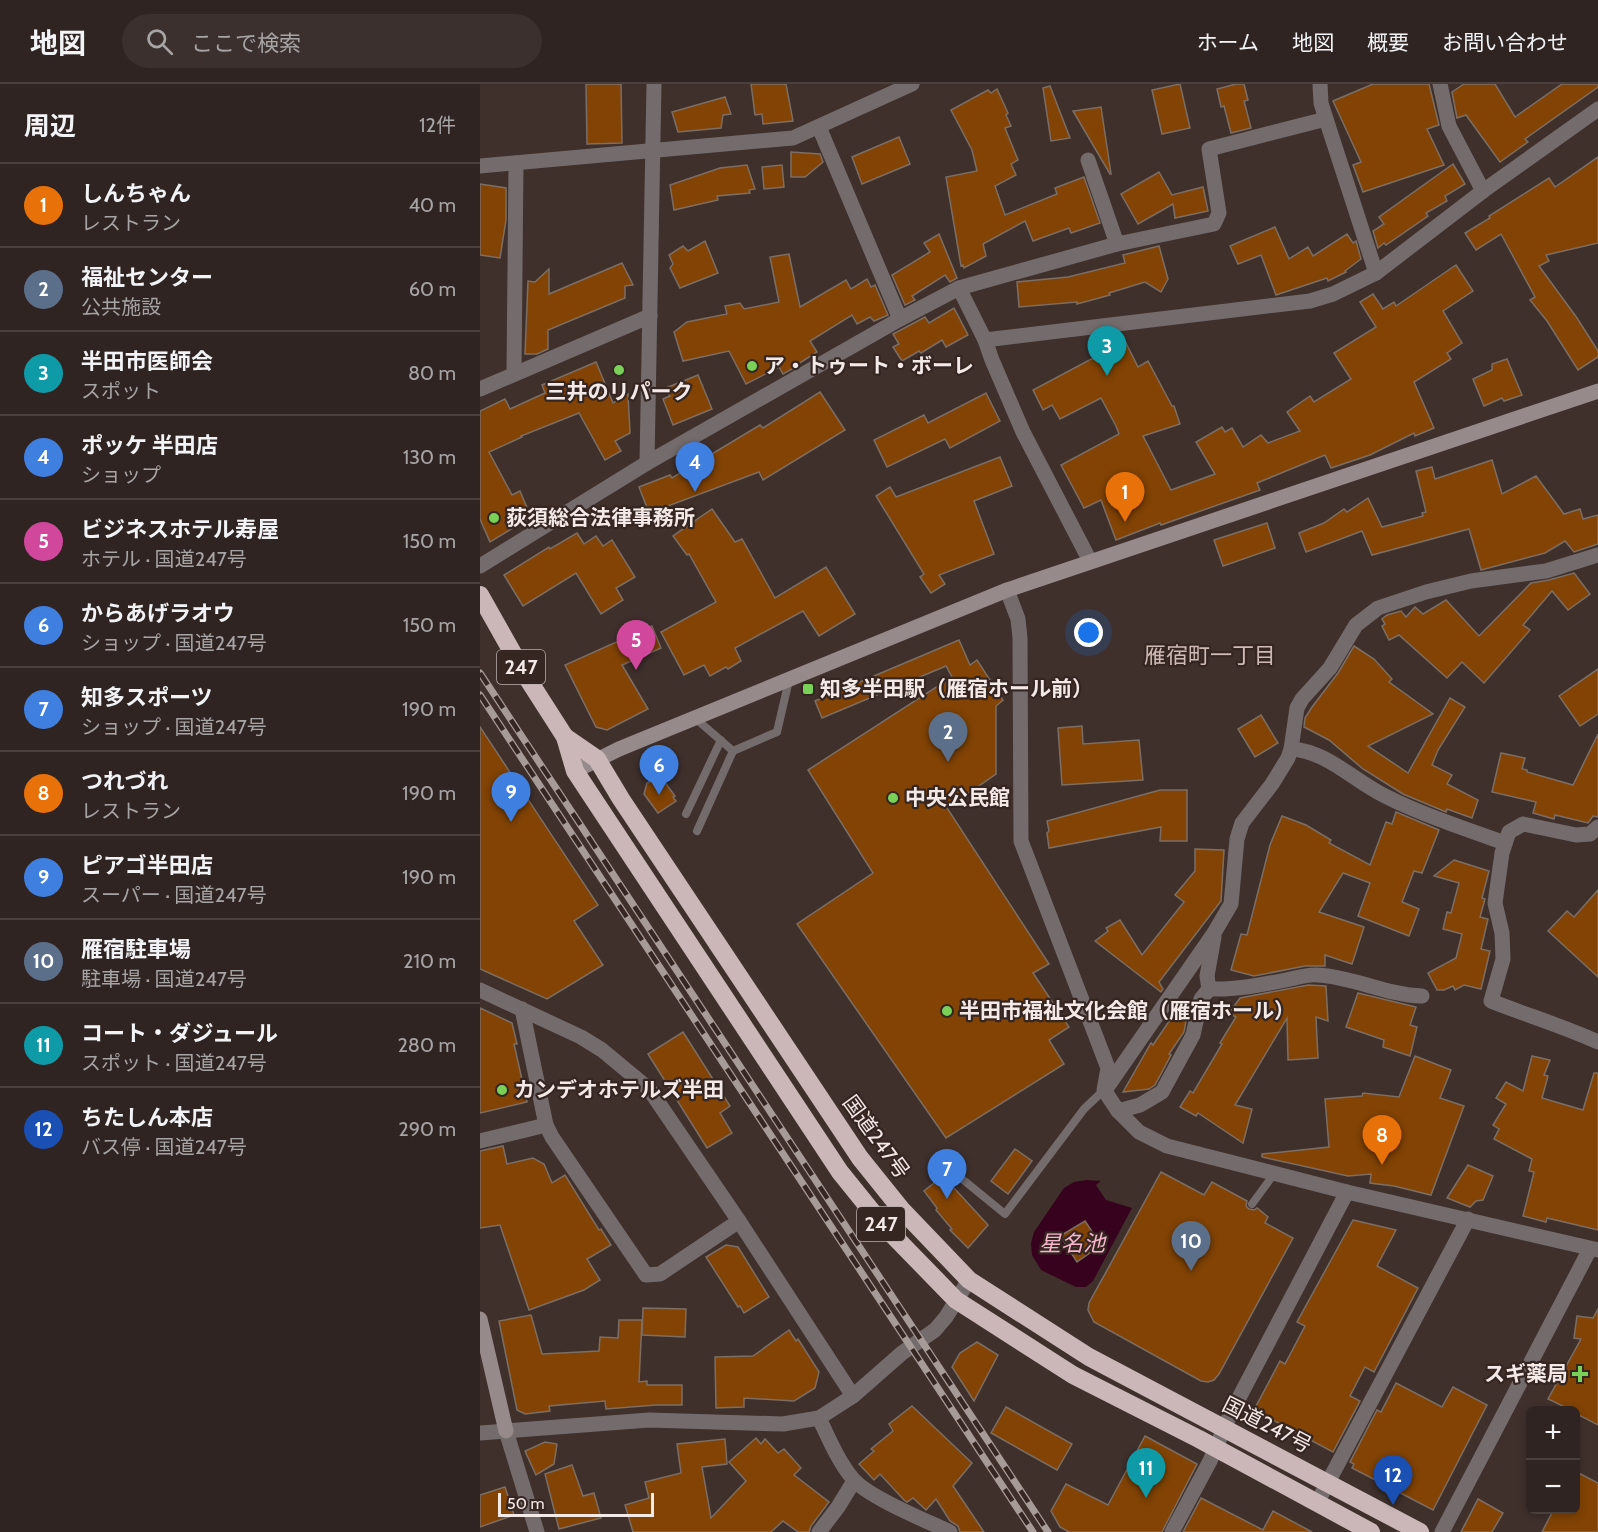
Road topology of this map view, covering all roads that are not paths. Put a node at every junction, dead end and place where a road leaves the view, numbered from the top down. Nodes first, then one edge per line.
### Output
1 (654, 84) edge
2 (912, 84) edge
3 (1320, 84) edge
4 (1440, 84) edge
5 (1595, 117) edge
6 (1326, 119) junction
7 (819, 127) junction
8 (654, 151) junction
9 (1088, 160) dead end
10 (516, 163) junction
11 (480, 166) edge
12 (1483, 191) junction
13 (1118, 244) junction
14 (1376, 273) junction
15 (959, 288) junction
16 (650, 316) junction
17 (900, 320) junction
18 (986, 340) junction
19 (514, 374) junction
20 (480, 388) edge
21 (1598, 391) edge
22 (647, 463) junction
23 (1598, 555) edge
24 (1090, 561) junction
25 (480, 566) edge
26 (1007, 590) junction
27 (480, 595) edge
28 (789, 679) junction
29 (694, 718) junction
30 (565, 737) junction
31 (721, 740) junction
32 (1291, 749) junction
33 (733, 751) junction
34 (597, 759) junction
35 (575, 771) junction
36 (686, 814) dead end
37 (1598, 827) edge
38 (697, 831) dead end
39 (1505, 843) junction
40 (1214, 933) junction
41 (1209, 989) junction
42 (480, 990) edge
43 (1422, 996) dead end
44 (522, 1009) junction
45 (1598, 1042) edge
46 (1104, 1090) junction
47 (1118, 1111) junction
48 (546, 1125) junction
49 (480, 1141) edge
50 (945, 1165) dead end
51 (1274, 1174) junction
52 (1347, 1192) junction
53 (1252, 1204) dead end
54 (1468, 1219) junction
55 (739, 1221) junction
56 (1594, 1249) edge
57 (969, 1280) junction
58 (956, 1300) junction
59 (480, 1319) edge
60 (853, 1396) junction
61 (819, 1418) junction
62 (1224, 1428) junction
63 (506, 1431) junction
64 (480, 1432) edge
65 (1215, 1449) junction
66 (854, 1481) junction
67 (1329, 1482) junction
68 (1317, 1503) junction
69 (537, 1532) edge
70 (819, 1532) edge
71 (950, 1532) edge
72 (1172, 1532) edge
73 (1371, 1532) edge
74 (1420, 1532) edge
75 (1442, 1532) edge

1 - 8 street
2 - 7 street
3 - 6 street
4 - 12 street
5 - 12 street
6 - 13 street
6 - 14 street
7 - 8 street
7 - 17 street
8 - 10 street
8 - 16 street
9 - 13 street
10 - 11 street
10 - 19 street
12 - 14 street
13 - 15 street
14 - 18 street
15 - 17 street
15 - 18 street
16 - 19 street
16 - 22 street
17 - 22 street
18 - 24 street
19 - 20 street
21 - 24 street
22 - 25 street
23 - 32 street
24 - 26 street
26 - 28 street
26 - 46 street
27 - 30 highway, 国道247号 / 247
28 - 29 street
28 - 33 lane
29 - 31 lane
29 - 34 street
30 - 34 highway, 国道247号 / 247
30 - 35 highway, 国道247号 / 247
31 - 33 lane
31 - 36 lane
32 - 39 street
32 - 40 street
33 - 38 lane
34 - 35 street
34 - 57 highway, 国道247号 / 247
35 - 58 highway, 国道247号 / 247
37 - 39 street
39 - 45 street
40 - 41 street
40 - 46 street
41 - 43 street
41 - 47 street
42 - 44 street
44 - 48 street
44 - 55 street
46 - 47 street
46 - 50 lane
47 - 51 street
48 - 49 street
48 - 55 street
51 - 52 street
51 - 53 lane
52 - 54 street
52 - 62 street
54 - 56 street
54 - 67 street
55 - 60 street
56 - 75 street
57 - 58 street
57 - 62 highway, 国道247号 / 247
58 - 60 street
58 - 65 highway, 国道247号 / 247
59 - 63 street
60 - 61 street
61 - 63 street
61 - 66 street
62 - 65 street
62 - 67 highway, 国道247号 / 247
63 - 64 street
63 - 69 street
65 - 68 highway, 国道247号 / 247
65 - 72 street
66 - 70 street
66 - 71 street
67 - 68 street
67 - 74 highway, 国道247号 / 247
68 - 73 highway, 国道247号 / 247

